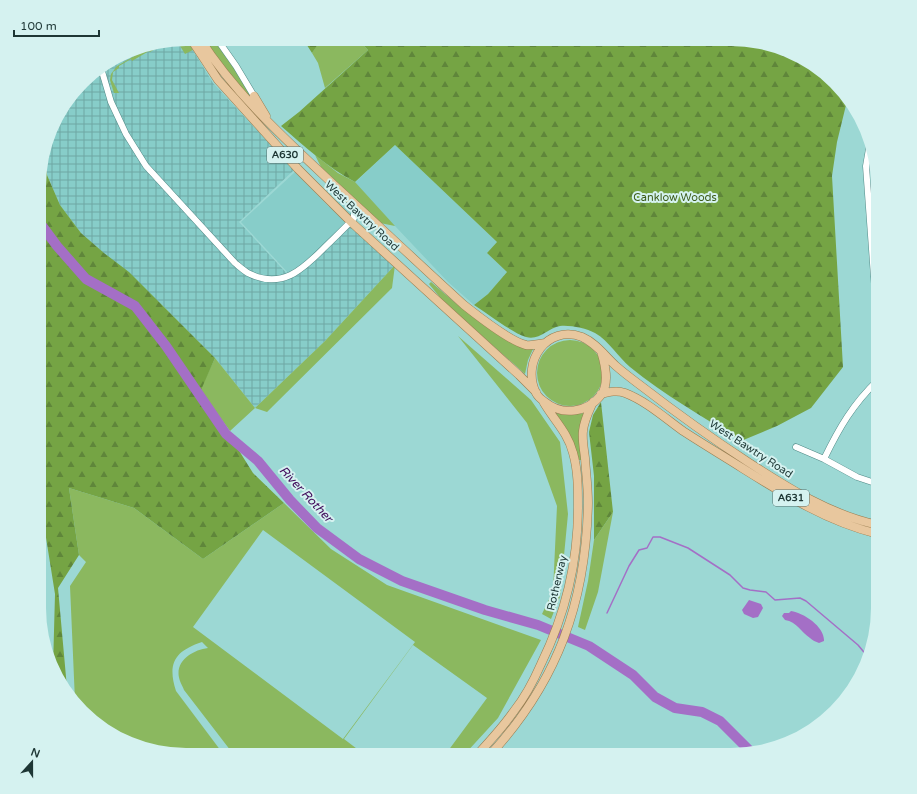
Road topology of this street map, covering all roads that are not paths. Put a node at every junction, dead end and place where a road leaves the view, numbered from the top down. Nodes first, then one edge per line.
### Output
1 (196, 46) edge
2 (205, 46) edge
3 (222, 46) edge
4 (103, 73) edge
5 (254, 96) joint
6 (273, 127) junction
7 (868, 157) edge
8 (353, 202) junction
9 (351, 222) junction
10 (871, 230) edge
11 (545, 343) junction
12 (601, 351) junction
13 (871, 386) edge
14 (536, 393) junction
15 (602, 394) junction
16 (543, 400) junction
17 (594, 401) junction
18 (661, 401) junction
19 (667, 420) junction
20 (796, 447) dead end
21 (824, 459) junction
22 (871, 482) edge
23 (871, 523) edge
24 (871, 532) edge
25 (483, 748) edge
26 (497, 748) edge

1 - 9 main road, West Bawtry Road / A630
2 - 6 main road, West Bawtry Road / A630
3 - 5 street
4 - 9 street
5 - 6 main road
6 - 8 main road, West Bawtry Road / A630
7 - 10 street
8 - 9 street
8 - 11 main road, West Bawtry Road / A630
9 - 14 main road, West Bawtry Road / A630
11 - 12 main road
11 - 14 main road
12 - 15 main road
12 - 18 main road, West Bawtry Road / A631
13 - 21 street
14 - 16 main road
15 - 17 main road
15 - 19 main road, West Bawtry Road / A631
16 - 17 main road
16 - 25 main road, Rotherway
17 - 26 main road, Rotherway
18 - 19 main road
18 - 23 main road, West Bawtry Road / A631
19 - 24 main road, West Bawtry Road / A631
20 - 21 street
21 - 22 street

